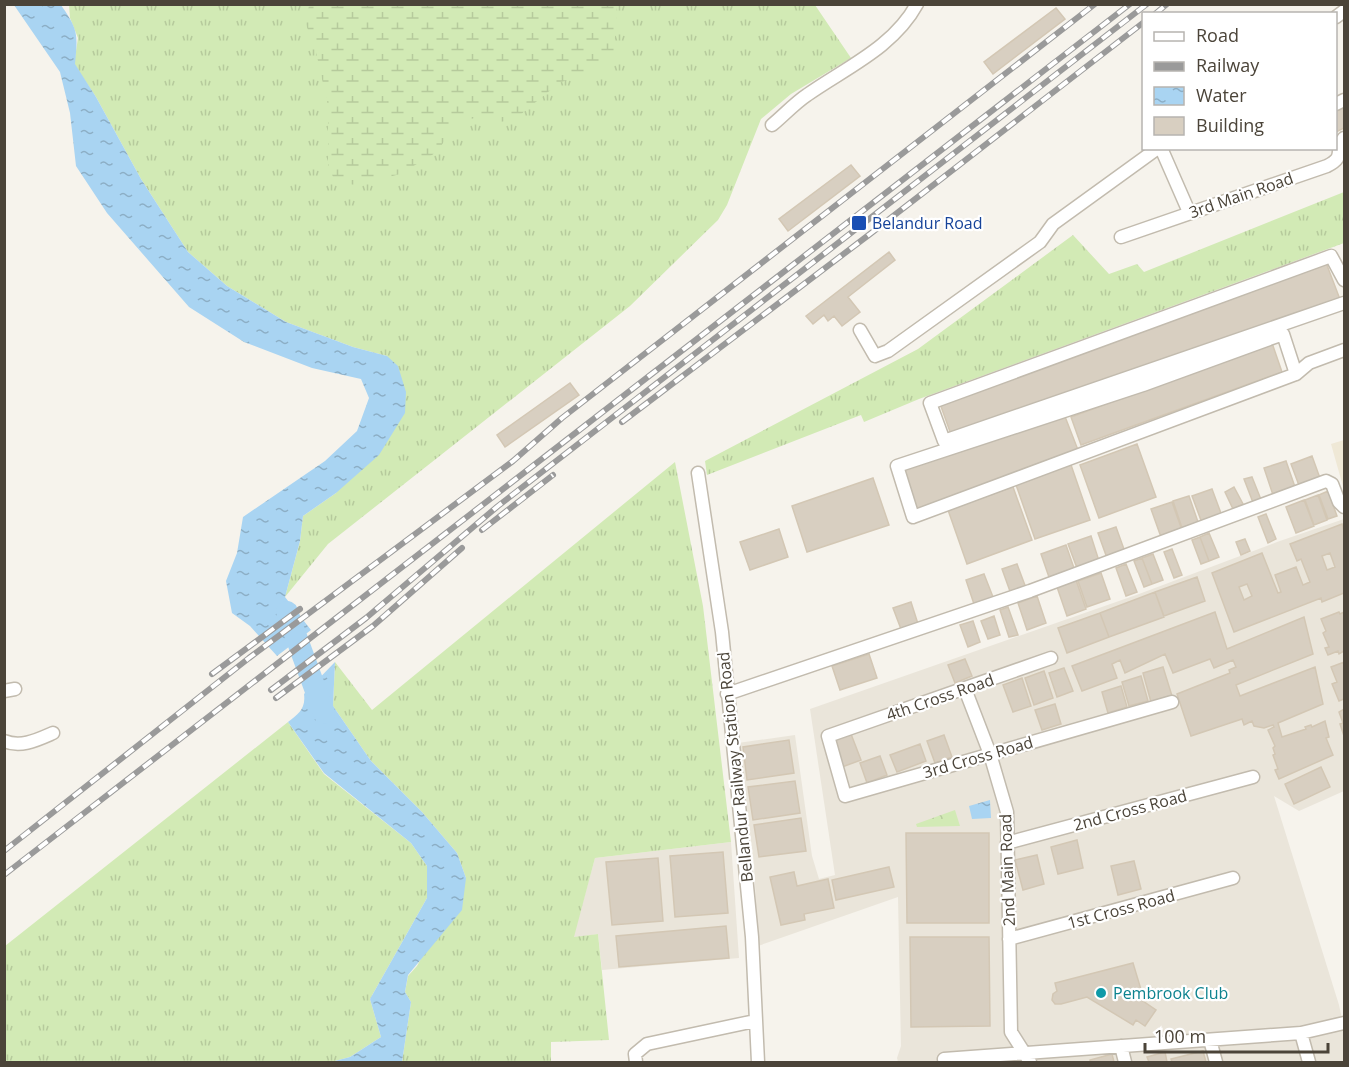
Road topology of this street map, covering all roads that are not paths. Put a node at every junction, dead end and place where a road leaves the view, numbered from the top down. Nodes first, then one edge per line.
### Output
1 (916, 4) edge
2 (772, 125) dead end
3 (1344, 138) edge
4 (1157, 150) edge
5 (1161, 150) edge
6 (1189, 212) junction
7 (1121, 237) dead end
8 (1344, 280) edge
9 (1344, 303) edge
10 (860, 330) dead end
11 (1344, 350) edge
12 (1296, 374) junction
13 (698, 473) dead end
14 (1344, 507) edge
15 (1051, 658) dead end
16 (965, 689) junction
17 (727, 694) junction
18 (1172, 702) dead end
19 (53, 733) dead end
20 (828, 736) joint
21 (4, 741) edge
22 (990, 754) junction
23 (1253, 777) dead end
24 (1007, 843) junction
25 (1233, 878) dead end
26 (1009, 939) junction
27 (755, 1022) junction
28 (1344, 1023) edge
29 (1301, 1033) junction
30 (1210, 1040) junction
31 (1121, 1046) junction
32 (1027, 1058) edge
33 (944, 1061) edge
34 (636, 1062) edge
35 (758, 1062) edge
36 (1125, 1062) edge
37 (1216, 1062) edge
38 (1309, 1062) edge

1 - 2 street
3 - 6 street, 3rd Main Road
4 - 10 street
5 - 6 street
6 - 7 street, 3rd Main Road
8 - 9 street
11 - 12 street
12 - 12 street
13 - 17 street, Bellandur Railway Station Road
14 - 17 street
15 - 16 street, 4th Cross Road
16 - 20 street, 4th Cross Road
16 - 22 street, 2nd Main Road
17 - 27 street, Bellandur Railway Station Road
18 - 22 street, 3rd Cross Road
19 - 21 street
20 - 22 street, 3rd Cross Road
22 - 24 street, 2nd Main Road
23 - 24 street, 2nd Cross Road
24 - 26 street, 2nd Main Road
25 - 26 street, 1st Cross Road
26 - 32 street, 2nd Main Road
27 - 34 street
27 - 35 street, Bellandur Railway Station Road
28 - 29 street
29 - 30 street
29 - 38 street
30 - 31 street
30 - 37 street
31 - 32 street
31 - 36 street
32 - 33 street

